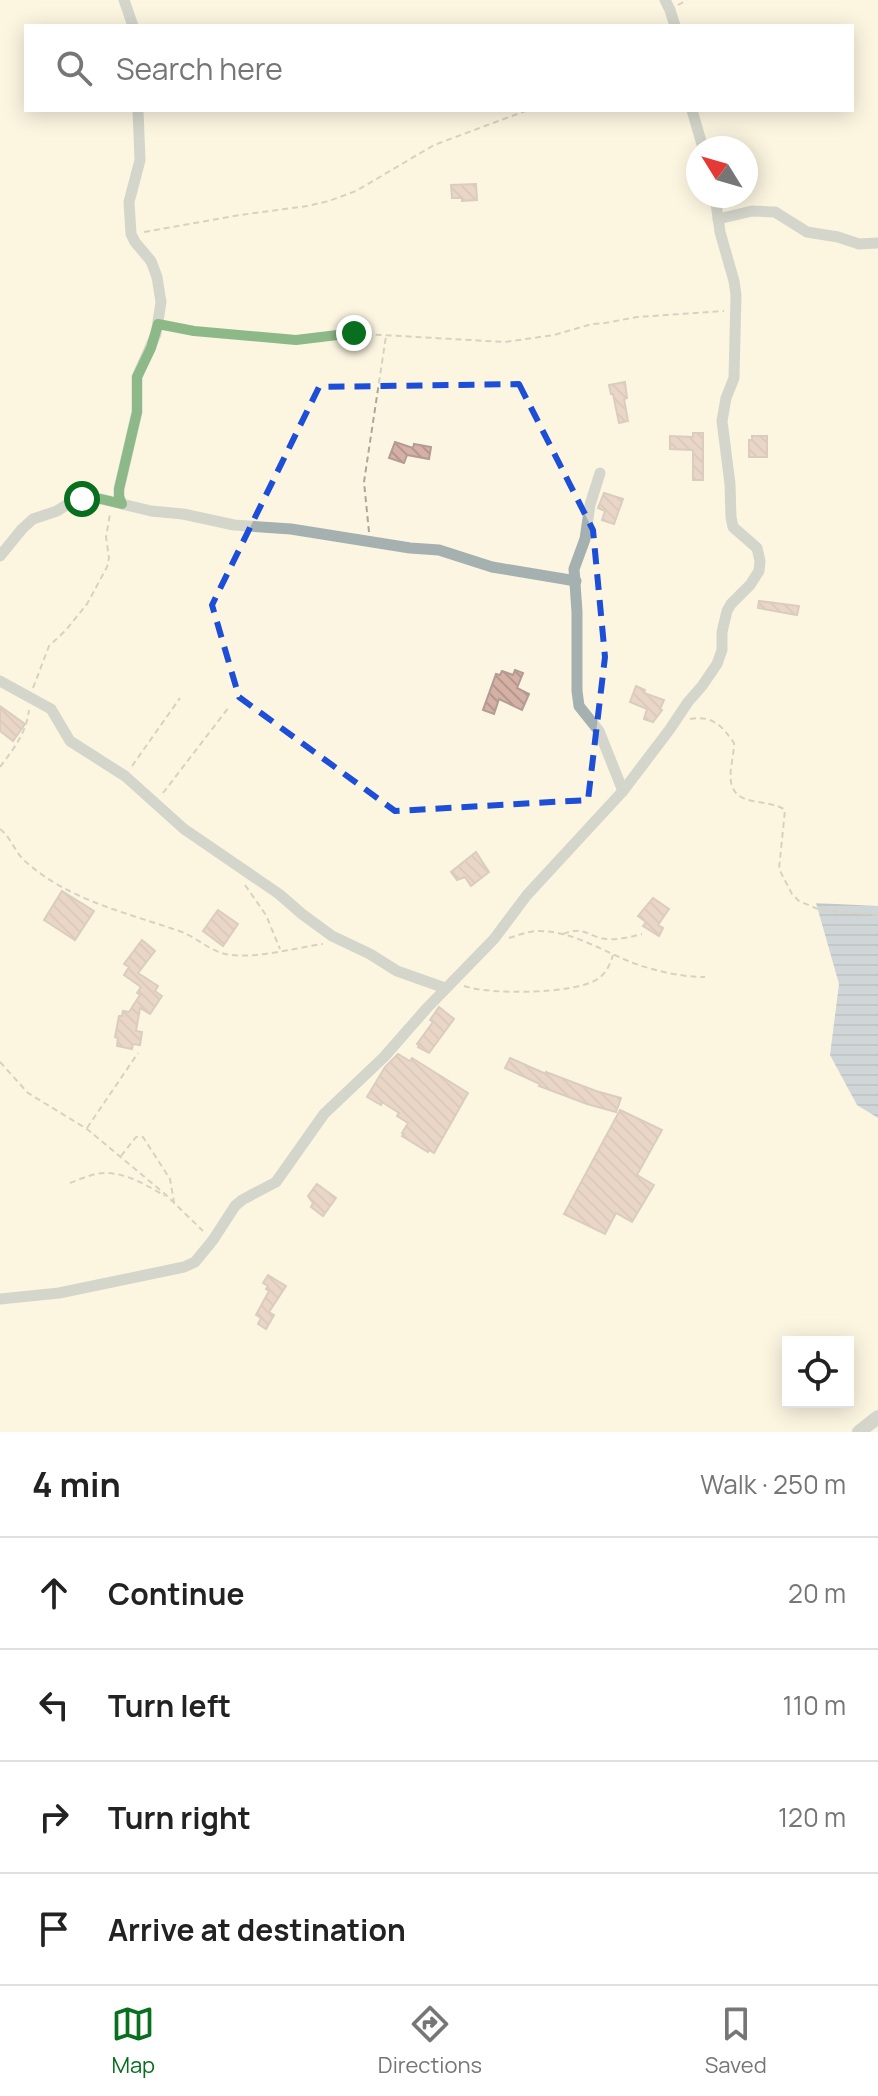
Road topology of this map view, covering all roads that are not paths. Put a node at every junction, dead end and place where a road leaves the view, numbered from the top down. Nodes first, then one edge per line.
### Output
1 (124, 0) edge
2 (665, 0) edge
3 (132, 24) edge
4 (674, 24) edge
5 (138, 112) edge
6 (693, 112) edge
7 (700, 136) edge
8 (717, 208) edge
9 (718, 219) junction
10 (878, 243) edge
11 (600, 473) dead end
12 (118, 503) junction
13 (0, 556) edge
14 (576, 581) junction
15 (0, 681) edge
16 (623, 791) junction
17 (448, 985) junction
18 (0, 1299) edge
19 (878, 1417) edge
20 (859, 1432) edge

1 - 3 street
2 - 4 street
5 - 12 street
6 - 7 street
8 - 9 street
9 - 10 street
9 - 16 street
11 - 14 street
12 - 13 street
12 - 14 street
14 - 16 street
15 - 17 street
16 - 17 street
17 - 18 street
19 - 20 street

